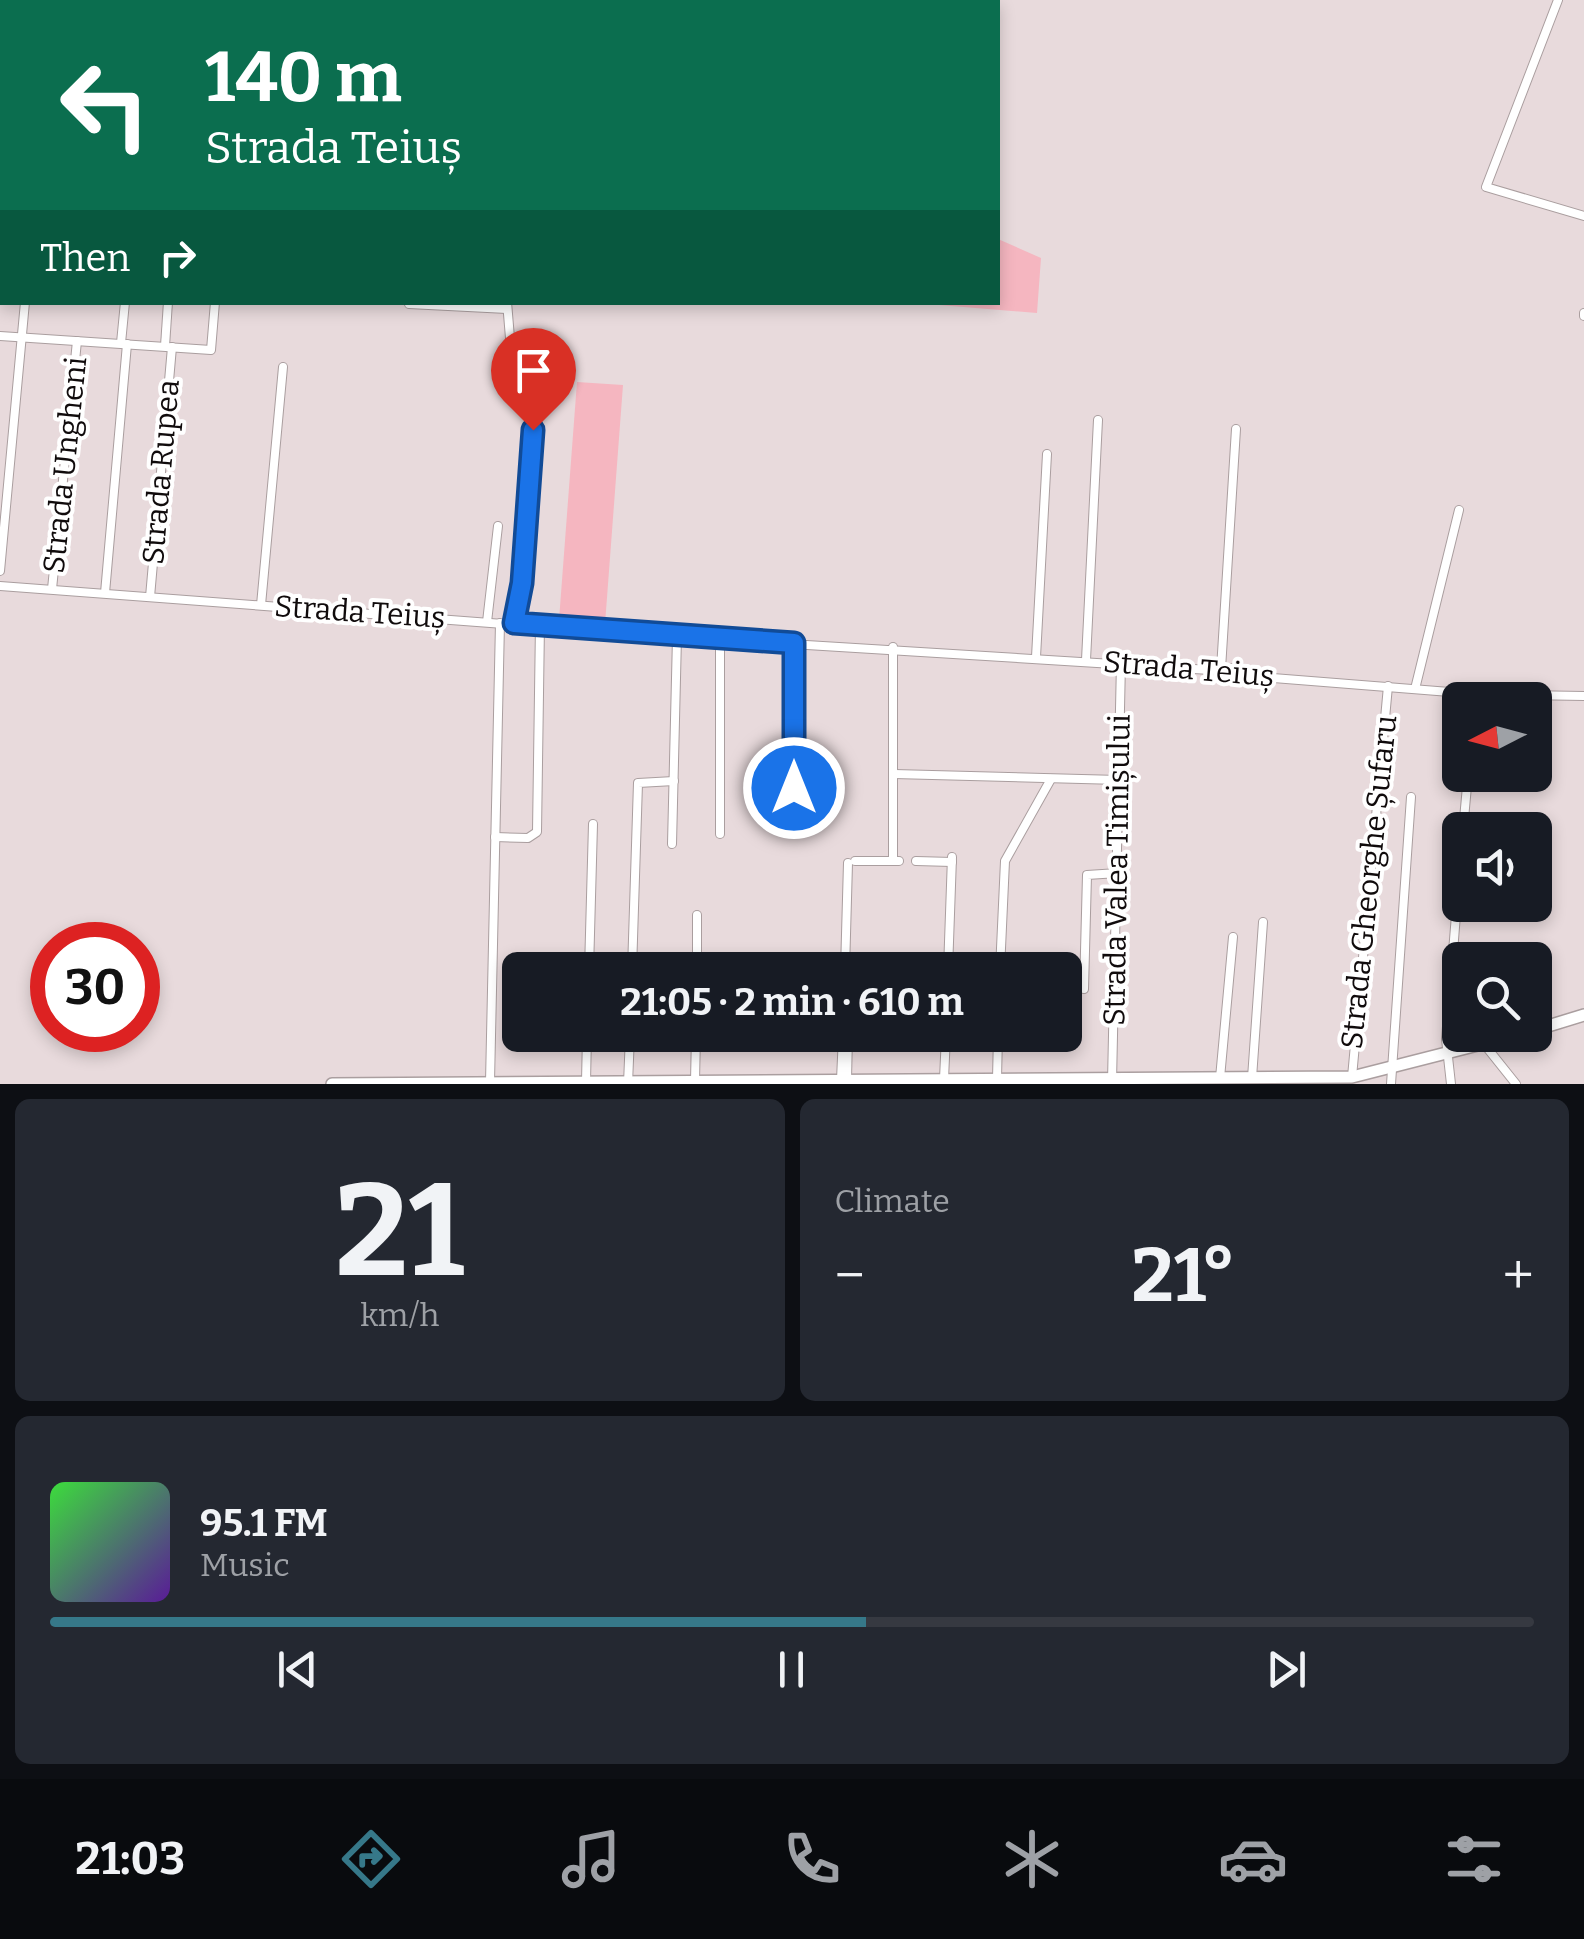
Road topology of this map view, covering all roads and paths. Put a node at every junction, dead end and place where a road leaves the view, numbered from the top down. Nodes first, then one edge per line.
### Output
1 (1558, 0) edge
2 (1584, 216) edge
3 (25, 305) edge
4 (125, 305) edge
5 (168, 305) edge
6 (215, 305) edge
7 (458, 305) edge
8 (507, 306) edge
9 (0, 336) edge
10 (22, 338) junction
11 (77, 341) junction
12 (124, 344) junction
13 (168, 346) junction
14 (282, 367) dead end
15 (1098, 420) dead end
16 (1236, 429) dead end
17 (1047, 454) dead end
18 (1459, 510) dead end
19 (498, 526) dead end
20 (0, 570) edge
21 (0, 586) edge
22 (52, 590) junction
23 (105, 594) junction
24 (150, 597) junction
25 (261, 605) junction
26 (487, 622) junction
27 (500, 623) junction
28 (514, 623) junction
29 (540, 624) junction
30 (678, 637) junction
31 (720, 640) junction
32 (794, 643) junction
33 (893, 647) junction
34 (1036, 658) junction
35 (1086, 660) junction
36 (1121, 662) junction
37 (1222, 669) junction
38 (1388, 686) junction
39 (1415, 689) junction
40 (1442, 693) edge
41 (1552, 696) edge
42 (1584, 696) edge
43 (894, 774) junction
44 (1051, 779) junction
45 (1119, 780) junction
46 (674, 781) junction
47 (794, 788) dead end
48 (1411, 797) dead end
49 (593, 824) dead end
50 (720, 834) dead end
51 (496, 837) junction
52 (672, 844) dead end
53 (916, 861) dead end
54 (1118, 873) junction
55 (697, 915) dead end
56 (1262, 922) dead end
57 (1456, 922) edge
58 (1233, 937) dead end
59 (589, 952) edge
60 (633, 952) edge
61 (696, 952) edge
62 (849, 952) edge
63 (949, 952) edge
64 (1001, 952) edge
65 (1084, 989) dead end
66 (1584, 1016) edge
67 (1552, 1025) edge
68 (589, 1052) edge
69 (629, 1052) edge
70 (696, 1052) edge
71 (843, 1052) edge
72 (945, 1052) edge
73 (998, 1052) edge
74 (1457, 1052) edge
75 (1490, 1052) edge
76 (1447, 1055) junction
77 (1391, 1077) edge
78 (1252, 1078) junction
79 (944, 1079) junction
80 (997, 1079) junction
81 (1345, 1079) edge
82 (1226, 1080) edge
83 (695, 1081) junction
84 (839, 1081) edge
85 (1026, 1081) edge
86 (1113, 1081) edge
87 (1144, 1081) edge
88 (1284, 1081) edge
89 (490, 1082) edge
90 (664, 1082) edge
91 (778, 1082) edge
92 (814, 1082) edge
93 (879, 1082) edge
94 (456, 1083) edge
95 (519, 1083) edge
96 (590, 1083) edge
97 (628, 1083) edge
98 (332, 1084) edge
99 (352, 1084) edge
100 (1451, 1084) edge
101 (1516, 1084) edge

1 - 2 street
3 - 10 street
4 - 12 street
5 - 13 street, Strada Rupea
6 - 13 street
7 - 8 street
8 - 28 street
9 - 10 street
10 - 11 street
10 - 20 street
11 - 12 street
11 - 22 street, Strada Ungheni
12 - 13 street
12 - 23 street
13 - 24 street, Strada Rupea
14 - 25 street
15 - 35 street
16 - 37 street
17 - 34 street
18 - 39 street
19 - 26 street
21 - 22 street, Strada Teiuș
22 - 23 street, Strada Teiuș
23 - 24 street, Strada Teiuș
24 - 25 street, Strada Teiuș
25 - 26 street, Strada Teiuș
26 - 27 street, Strada Teiuș
27 - 28 street, Strada Teiuș
27 - 51 street
28 - 29 street, Strada Teiuș
29 - 30 street, Strada Teiuș
29 - 51 street
30 - 31 street, Strada Teiuș
30 - 46 street
31 - 32 street, Strada Teiuș
31 - 50 street
32 - 33 street, Strada Teiuș
32 - 47 street
33 - 34 street, Strada Teiuș
33 - 43 street
34 - 35 street, Strada Teiuș
35 - 36 street, Strada Teiuș
36 - 37 street, Strada Teiuș
36 - 45 street, Strada Valea Timișului
37 - 38 street, Strada Teiuș
38 - 39 street, Strada Teiuș
38 - 81 street, Strada Gheorghe Șufaru
39 - 40 street, Strada Teiuș
41 - 42 street, Strada Teiuș
43 - 44 street
43 - 62 street
44 - 45 street
44 - 64 street
45 - 54 street, Strada Valea Timișului
46 - 52 street
46 - 60 street
48 - 77 street
49 - 59 street
51 - 89 street
53 - 63 street
54 - 65 street
54 - 86 street, Strada Valea Timișului
55 - 61 street
56 - 78 street
57 - 76 street
58 - 82 street
66 - 67 main road
68 - 96 street
69 - 97 street
70 - 83 street
71 - 84 street
72 - 79 street
73 - 80 street
74 - 76 main road
75 - 101 street
76 - 77 main road
76 - 100 street
77 - 81 main road
78 - 82 main road
78 - 88 main road
79 - 80 main road
79 - 93 main road
80 - 85 main road
81 - 88 main road
82 - 87 main road
83 - 90 main road
83 - 91 main road
84 - 92 main road
84 - 93 main road
85 - 86 main road
86 - 87 main road
89 - 94 main road
89 - 95 main road
90 - 97 main road
91 - 92 main road
94 - 99 main road
95 - 96 main road
96 - 97 main road
98 - 99 main road

